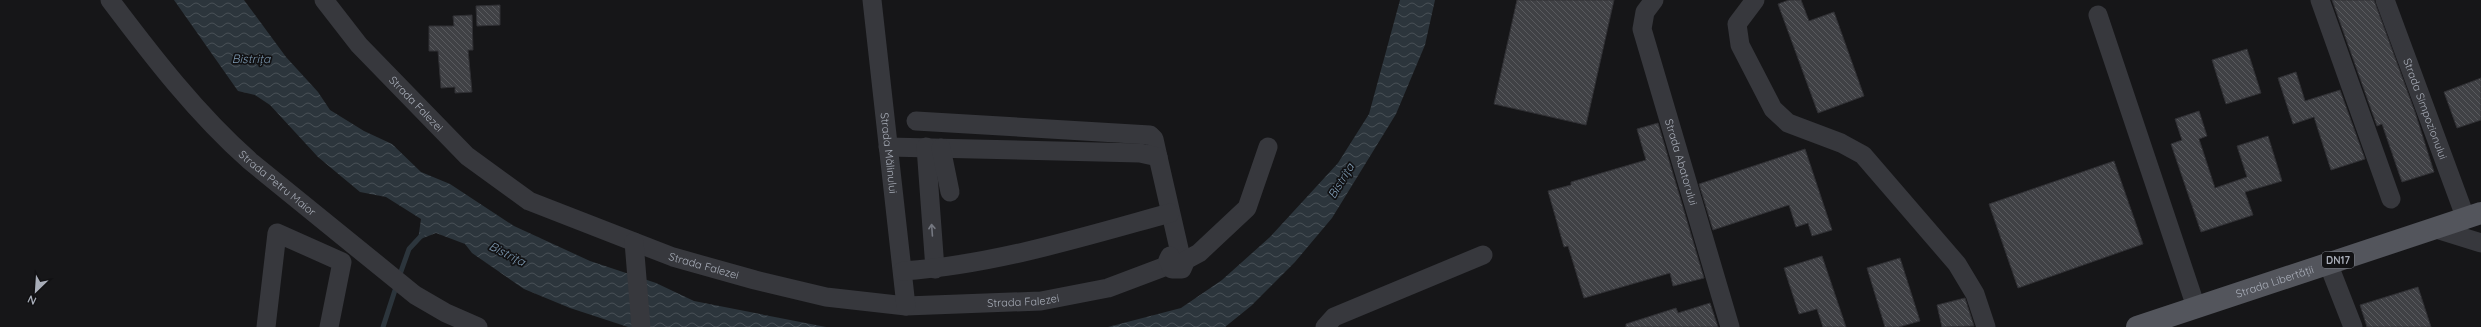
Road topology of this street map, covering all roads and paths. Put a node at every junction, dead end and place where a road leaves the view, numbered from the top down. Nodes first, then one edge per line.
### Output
1 (110, 0) edge
2 (324, 0) edge
3 (872, 0) edge
4 (1654, 0) edge
5 (1755, 0) edge
6 (2320, 0) edge
7 (2385, 0) edge
8 (2098, 15) dead end
9 (916, 121) dead end
10 (888, 146) junction
11 (1268, 147) dead end
12 (933, 148) junction
13 (1158, 157) junction
14 (950, 192) dead end
15 (2391, 199) dead end
16 (2473, 216) edge
17 (1172, 222) junction
18 (2436, 228) junction
19 (2481, 243) edge
20 (635, 252) junction
21 (1483, 255) dead end
22 (1177, 258) junction
23 (2328, 264) junction
24 (935, 269) junction
25 (903, 270) junction
26 (906, 306) junction
27 (2196, 307) junction
28 (266, 327) edge
29 (329, 327) edge
30 (478, 327) edge
31 (641, 327) edge
32 (1325, 327) edge
33 (1730, 327) edge
34 (1986, 327) edge
35 (2137, 327) edge
36 (2353, 327) edge

1 - 30 street, Strada Petru Maior
2 - 20 street, Strada Falezei
3 - 10 street, Strada Mălinului
4 - 33 street, Strada Abatorului
5 - 34 street
6 - 15 street
7 - 16 street, Strada Simpozionului
8 - 27 street
9 - 13 street
10 - 12 street
10 - 25 street, Strada Mălinului
11 - 22 street, Strada Falezei
12 - 13 street
12 - 14 street
24 -> 12 street
13 - 17 street
16 - 18 main road, Strada Libertății / DN17
17 - 22 street
17 - 24 street
18 - 19 street
18 - 23 main road, Strada Libertății / DN17
20 - 26 street, Strada Falezei
20 - 31 street
21 - 32 street
22 - 26 street, Strada Falezei
23 - 27 main road, Strada Libertății / DN17
23 - 36 street
24 - 25 street
25 - 26 street, Strada Mălinului
27 - 35 main road, Strada Libertății / DN17
28 - 29 street

